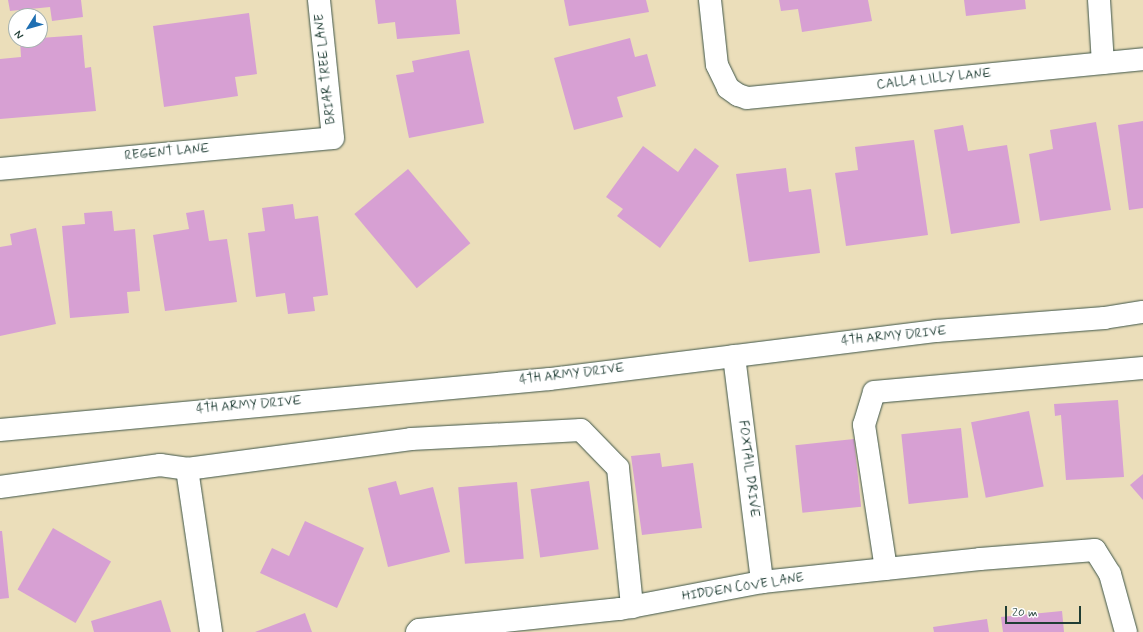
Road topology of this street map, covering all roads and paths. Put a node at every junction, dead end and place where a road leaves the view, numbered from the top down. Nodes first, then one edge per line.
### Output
1 (319, 0) edge
2 (710, 0) edge
3 (1099, 0) edge
4 (1143, 59) edge
5 (1103, 63) junction
6 (333, 138) joint
7 (0, 168) edge
8 (1143, 312) edge
9 (734, 356) junction
10 (1143, 368) edge
11 (0, 430) edge
12 (187, 469) junction
13 (0, 487) edge
14 (886, 569) junction
15 (762, 582) junction
16 (632, 607) junction
17 (210, 632) edge
18 (417, 632) edge
19 (1126, 632) edge

1 - 6 street, BRIAR TREE LANE
2 - 5 street, CALLA LILLY LANE
3 - 5 street
4 - 5 street, CALLA LILLY LANE
6 - 7 street, REGENT LANE
8 - 9 street, 4TH ARMY DRIVE
9 - 11 street, 4TH ARMY DRIVE
9 - 15 street, FOXTAIL DRIVE
10 - 14 street
12 - 13 street
12 - 16 street
12 - 17 street
14 - 15 street, HIDDEN COVE LANE
14 - 19 street, HIDDEN COVE LANE
15 - 16 street, HIDDEN COVE LANE
16 - 18 street, HIDDEN COVE LANE

